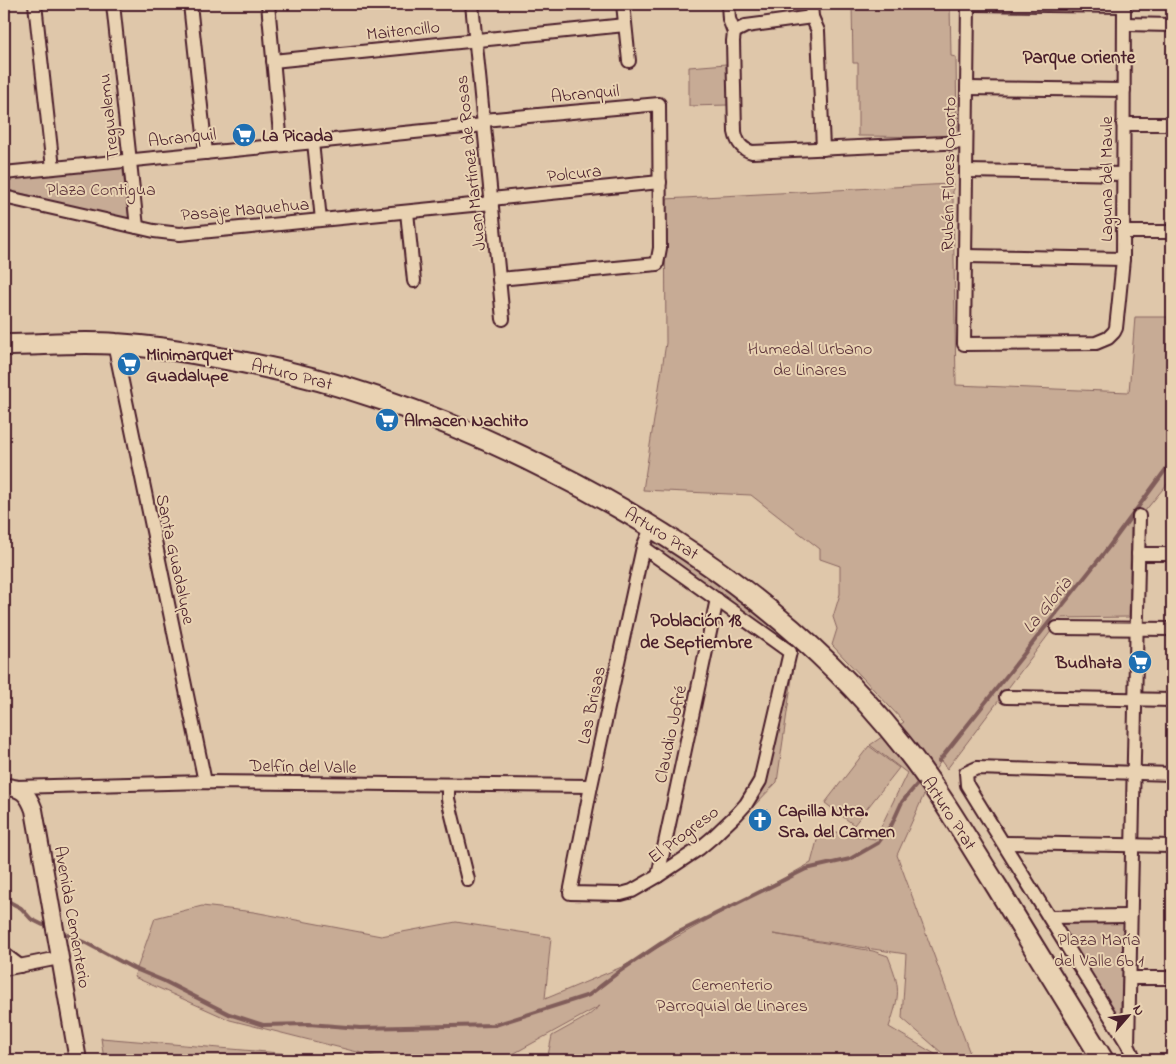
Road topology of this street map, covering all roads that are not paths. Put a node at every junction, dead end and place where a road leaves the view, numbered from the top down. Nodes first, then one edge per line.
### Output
1 (35, 4) edge
2 (113, 4) edge
3 (190, 4) edge
4 (268, 4) edge
5 (472, 4) edge
6 (623, 4) edge
7 (728, 4) edge
8 (811, 4) edge
9 (968, 4) edge
10 (974, 4) edge
11 (1124, 5) edge
12 (812, 17) junction
13 (1124, 24) junction
14 (1172, 24) edge
15 (625, 25) junction
16 (734, 32) junction
17 (476, 41) junction
18 (273, 61) junction
19 (629, 61) dead end
20 (967, 88) junction
21 (1124, 90) junction
22 (484, 123) junction
23 (1123, 124) junction
24 (1172, 124) edge
25 (312, 142) junction
26 (966, 142) junction
27 (281, 145) junction
28 (824, 149) junction
29 (206, 153) junction
30 (130, 160) junction
31 (53, 168) junction
32 (966, 171) junction
33 (4, 173) edge
34 (1123, 174) junction
35 (660, 182) junction
36 (4, 197) edge
37 (492, 201) junction
38 (407, 212) junction
39 (321, 220) junction
40 (137, 226) junction
41 (1123, 232) junction
42 (1172, 232) edge
43 (965, 256) junction
44 (1123, 258) junction
45 (499, 279) junction
46 (414, 281) dead end
47 (503, 319) dead end
48 (114, 343) junction
49 (1096, 343) joint
50 (4, 345) edge
51 (1139, 516) dead end
52 (652, 526) junction
53 (643, 547) junction
54 (1138, 554) junction
55 (1172, 554) edge
56 (717, 599) junction
57 (1057, 628) dead end
58 (1136, 629) junction
59 (1172, 629) edge
60 (790, 652) joint
61 (1006, 696) dead end
62 (1135, 699) junction
63 (1172, 700) edge
64 (1133, 774) junction
65 (1172, 774) edge
66 (204, 782) junction
67 (448, 784) junction
68 (591, 786) junction
69 (9, 787) edge
70 (1004, 842) junction
71 (1132, 845) junction
72 (1172, 846) edge
73 (658, 876) junction
74 (468, 880) dead end
75 (570, 893) joint
76 (1130, 916) junction
77 (1049, 917) junction
78 (4, 954) edge
79 (59, 958) junction
80 (20, 966) junction
81 (4, 969) edge
82 (1130, 978) junction
83 (1172, 978) edge
84 (1128, 1045) junction
85 (1094, 1058) edge
86 (78, 1060) edge
87 (1135, 1060) edge

1 - 31 street
2 - 30 street, Tregualemu
3 - 29 street
4 - 18 street
5 - 17 street, Juan Martínez de Rosas
6 - 15 street
7 - 16 street
8 - 12 street
9 - 20 street, Rubén Flores Oporto
10 - 11 street
11 - 13 street, Laguna del Maule
12 - 16 street
12 - 28 street
13 - 14 street
13 - 21 street, Laguna del Maule
15 - 17 street, Maitencillo
15 - 19 street
16 - 28 street
17 - 18 street, Maitencillo
17 - 22 street, Juan Martínez de Rosas
18 - 27 street
20 - 21 street
20 - 26 street, Rubén Flores Oporto
21 - 23 street, Laguna del Maule
22 - 25 street, Abranquil
22 - 35 street, Abranquil
22 - 37 street, Juan Martínez de Rosas
23 - 24 street
23 - 34 street, Laguna del Maule
25 - 27 street, Abranquil
25 - 39 street
26 - 28 street
26 - 32 street, Rubén Flores Oporto
27 - 29 street, Abranquil
29 - 30 street, Abranquil
30 - 31 street, Abranquil
30 - 40 street, Tregualemu
31 - 33 street, Abranquil
32 - 34 street
32 - 43 street, Rubén Flores Oporto
34 - 41 street, Laguna del Maule
35 - 37 street, Polcura
35 - 45 street
36 - 40 street, Pasaje Maquehua
37 - 38 street, Pasaje Maquehua
37 - 45 street, Juan Martínez de Rosas
38 - 39 street, Pasaje Maquehua
38 - 46 street
39 - 40 street, Pasaje Maquehua
41 - 42 street
41 - 44 street, Laguna del Maule
43 - 44 street
43 - 49 street, Rubén Flores Oporto
44 - 49 street, Laguna del Maule
45 - 47 street, Juan Martínez de Rosas
48 - 50 main road, Arturo Prat
48 - 52 main road, Arturo Prat
48 - 66 street, Santa Guadalupe
51 - 54 street
52 - 53 street, Las Brisas
52 - 85 main road, Arturo Prat
53 - 56 street, Arturo Prat
53 - 68 street, Las Brisas
54 - 55 street
54 - 58 street
56 - 60 street, Arturo Prat
56 - 73 street, Claudio Jofré
57 - 58 street
58 - 59 street
58 - 62 street
60 - 73 street, El Progreso
61 - 62 street
62 - 63 street
62 - 64 street
64 - 65 street
64 - 70 street
64 - 71 street
66 - 67 street, Delfín del Valle
66 - 69 street, Delfín del Valle
67 - 68 street, Delfín del Valle
67 - 74 street
68 - 75 street, Las Brisas
69 - 79 street, Avenida Cementerio
70 - 71 street
70 - 77 street
71 - 72 street
71 - 76 street
73 - 75 street, El Progreso
76 - 77 street
76 - 82 street
77 - 84 street
78 - 80 street
79 - 80 street
79 - 86 street, Avenida Cementerio
80 - 81 street
82 - 83 street
82 - 84 street
84 - 87 street

